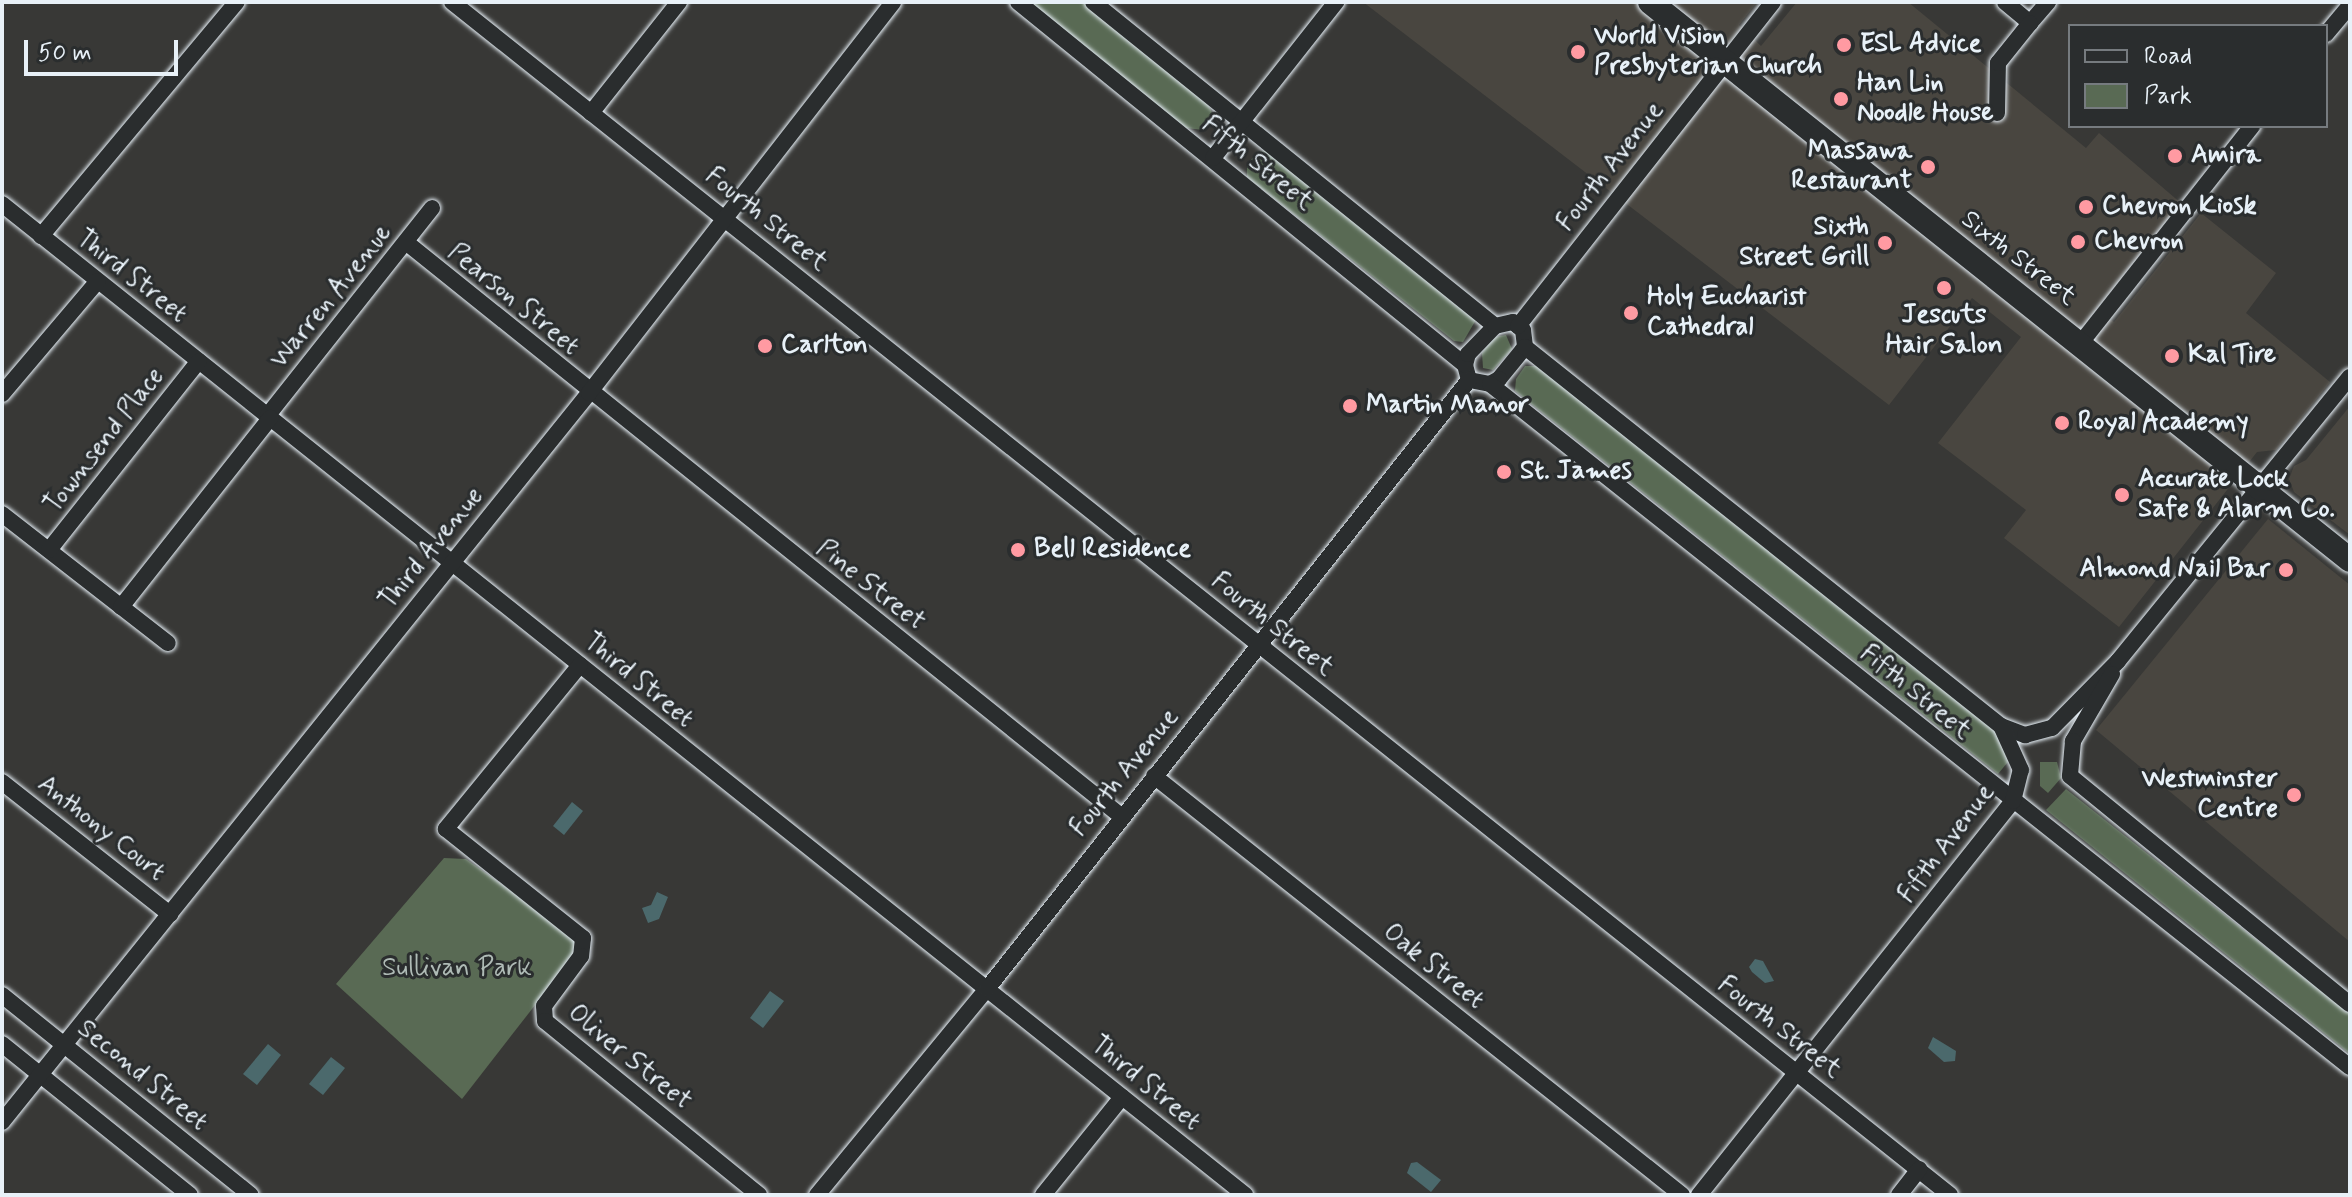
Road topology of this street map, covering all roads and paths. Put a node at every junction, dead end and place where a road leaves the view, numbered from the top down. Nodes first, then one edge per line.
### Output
1 (237, 2) edge
2 (679, 2) edge
3 (893, 2) edge
4 (1018, 2) edge
5 (1093, 2) edge
6 (1336, 2) edge
7 (1650, 2) edge
8 (1773, 2) edge
9 (2005, 2) edge
10 (2048, 2) edge
11 (456, 3) edge
12 (2350, 5) edge
13 (2030, 23) junction
14 (2328, 32) edge
15 (1725, 62) junction
16 (591, 113) junction
17 (1997, 113) dead end
18 (1240, 123) junction
19 (2250, 128) edge
20 (1213, 158) junction
21 (2, 204) edge
22 (432, 208) dead end
23 (724, 217) junction
24 (41, 236) junction
25 (407, 243) junction
26 (98, 281) junction
27 (1495, 326) junction
28 (1518, 326) junction
29 (2080, 344) junction
30 (1525, 347) junction
31 (199, 361) junction
32 (1467, 372) junction
33 (2350, 377) edge
34 (1490, 384) junction
35 (589, 393) junction
36 (2, 394) edge
37 (269, 417) junction
38 (2261, 489) junction
39 (2, 514) edge
40 (49, 550) junction
41 (2350, 560) edge
42 (451, 562) junction
43 (121, 607) junction
44 (168, 643) dead end
45 (1257, 646) junction
46 (2118, 661) junction
47 (580, 665) junction
48 (2001, 726) junction
49 (1154, 776) junction
50 (2, 782) edge
51 (2013, 801) junction
52 (1121, 816) junction
53 (170, 914) junction
54 (987, 989) junction
55 (2, 995) edge
56 (2350, 1004) edge
57 (2, 1044) edge
58 (65, 1045) junction
59 (2350, 1067) edge
60 (1796, 1073) junction
61 (40, 1074) junction
62 (1122, 1097) junction
63 (2, 1122) edge
64 (1919, 1169) junction
65 (183, 1193) edge
66 (251, 1195) edge
67 (759, 1195) edge
68 (817, 1195) edge
69 (1043, 1195) edge
70 (1245, 1195) edge
71 (1682, 1195) edge
72 (1699, 1195) edge
73 (1899, 1195) edge
74 (1950, 1195) edge

1 - 24 street
2 - 16 street
3 - 23 street, Third Avenue
4 - 20 street, Fifth Street
5 - 18 street, Fifth Street
6 - 18 street
7 - 15 street, Sixth Street
8 - 15 street, Fourth Avenue
9 - 13 street
10 - 13 street
11 - 16 street, Fourth Street
12 - 14 street
13 - 17 street
15 - 28 street, Fourth Avenue
15 - 29 street, Sixth Street
16 - 23 street, Fourth Street
18 - 20 street
18 - 27 street, Fifth Street
19 - 29 street
20 - 32 street, Fifth Street
21 - 24 street, Third Street
22 - 25 street, Warren Avenue
23 - 35 street, Third Avenue
23 - 45 street, Fourth Street
24 - 26 street, Third Street
25 - 35 street, Pearson Street
25 - 37 street, Warren Avenue
26 - 31 street, Third Street
26 - 36 street
27 - 28 street
27 - 32 street, Fourth Avenue
28 - 30 street
29 - 38 street, Sixth Street
30 - 34 street
30 - 48 street, Fifth Street
31 - 37 street, Third Street
31 - 40 street, Townsend Place
32 - 34 street
32 - 45 street, Fourth Avenue
33 - 38 street
34 - 51 street, Fifth Street
35 - 42 street, Third Avenue
35 - 52 street, Pine Street
37 - 42 street, Third Street
37 - 43 street
38 - 41 street, Sixth Street
38 - 46 street
39 - 40 street, Townsend Place
40 - 43 street, Townsend Place
42 - 47 street, Third Street
42 - 53 street, Third Avenue
43 - 44 street, Townsend Place
45 - 49 street, Fourth Avenue
45 - 60 street, Fourth Street
46 - 48 street
46 - 56 street
47 - 54 street, Third Street
47 - 67 street, Oliver Street
48 - 51 street, Fifth Avenue
49 - 52 street, Fourth Avenue
49 - 71 street, Oak Street
50 - 53 street, Anthony Court
51 - 59 street, Fifth Street
51 - 60 street, Fifth Avenue
52 - 54 street, Fourth Avenue
53 - 58 street, Third Avenue
54 - 62 street, Third Street
54 - 68 street, Fourth Avenue
55 - 58 street, Second Street
57 - 61 street
58 - 61 street, Third Avenue
58 - 66 street, Second Street
60 - 64 street, Fourth Street
60 - 72 street, Fifth Avenue
61 - 63 street, Third Avenue
61 - 65 street
62 - 69 street
62 - 70 street, Third Street
64 - 73 street
64 - 74 street, Fourth Street

